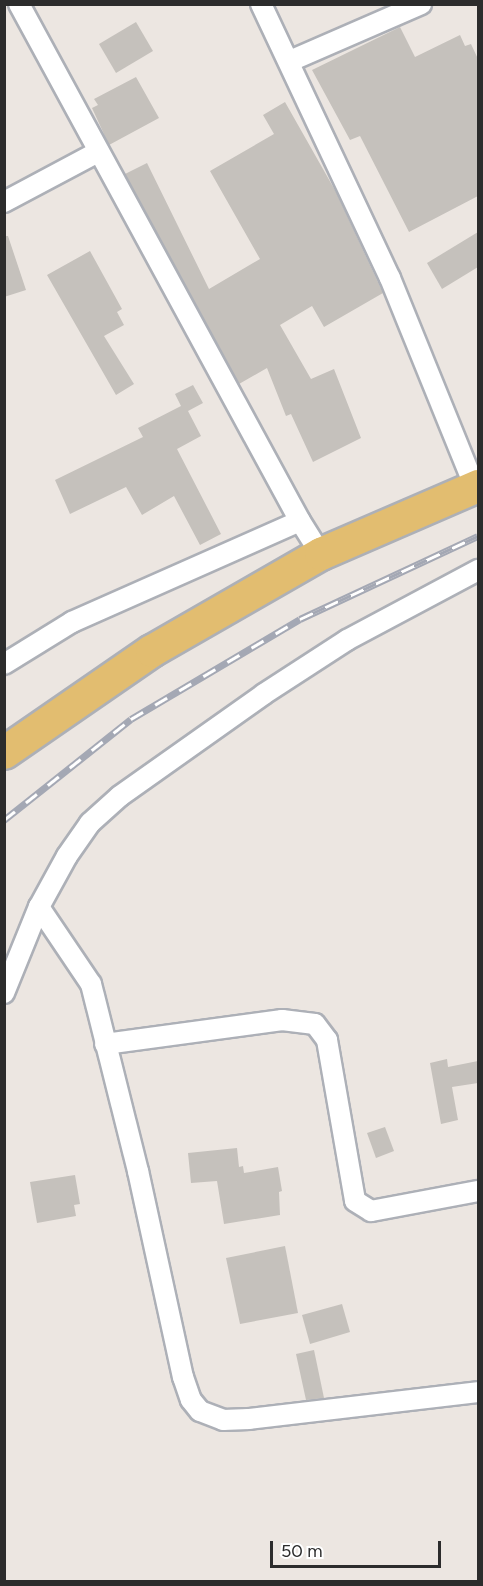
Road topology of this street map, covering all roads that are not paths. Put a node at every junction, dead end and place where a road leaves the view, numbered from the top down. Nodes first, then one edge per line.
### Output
1 (19, 4) edge
2 (261, 4) edge
3 (421, 4) edge
4 (290, 61) junction
5 (96, 153) junction
6 (4, 202) edge
7 (477, 487) edge
8 (300, 521) junction
9 (321, 554) junction
10 (478, 570) edge
11 (4, 664) edge
12 (4, 753) edge
13 (39, 907) junction
14 (4, 993) edge
15 (105, 1044) junction
16 (478, 1191) edge
17 (478, 1392) edge

1 - 5 street
2 - 4 street
3 - 4 street
4 - 7 street
5 - 6 street
5 - 8 street
7 - 9 main road
8 - 9 street
8 - 11 street
9 - 12 main road
10 - 13 street
13 - 14 street
13 - 15 street
15 - 16 street
15 - 17 street

